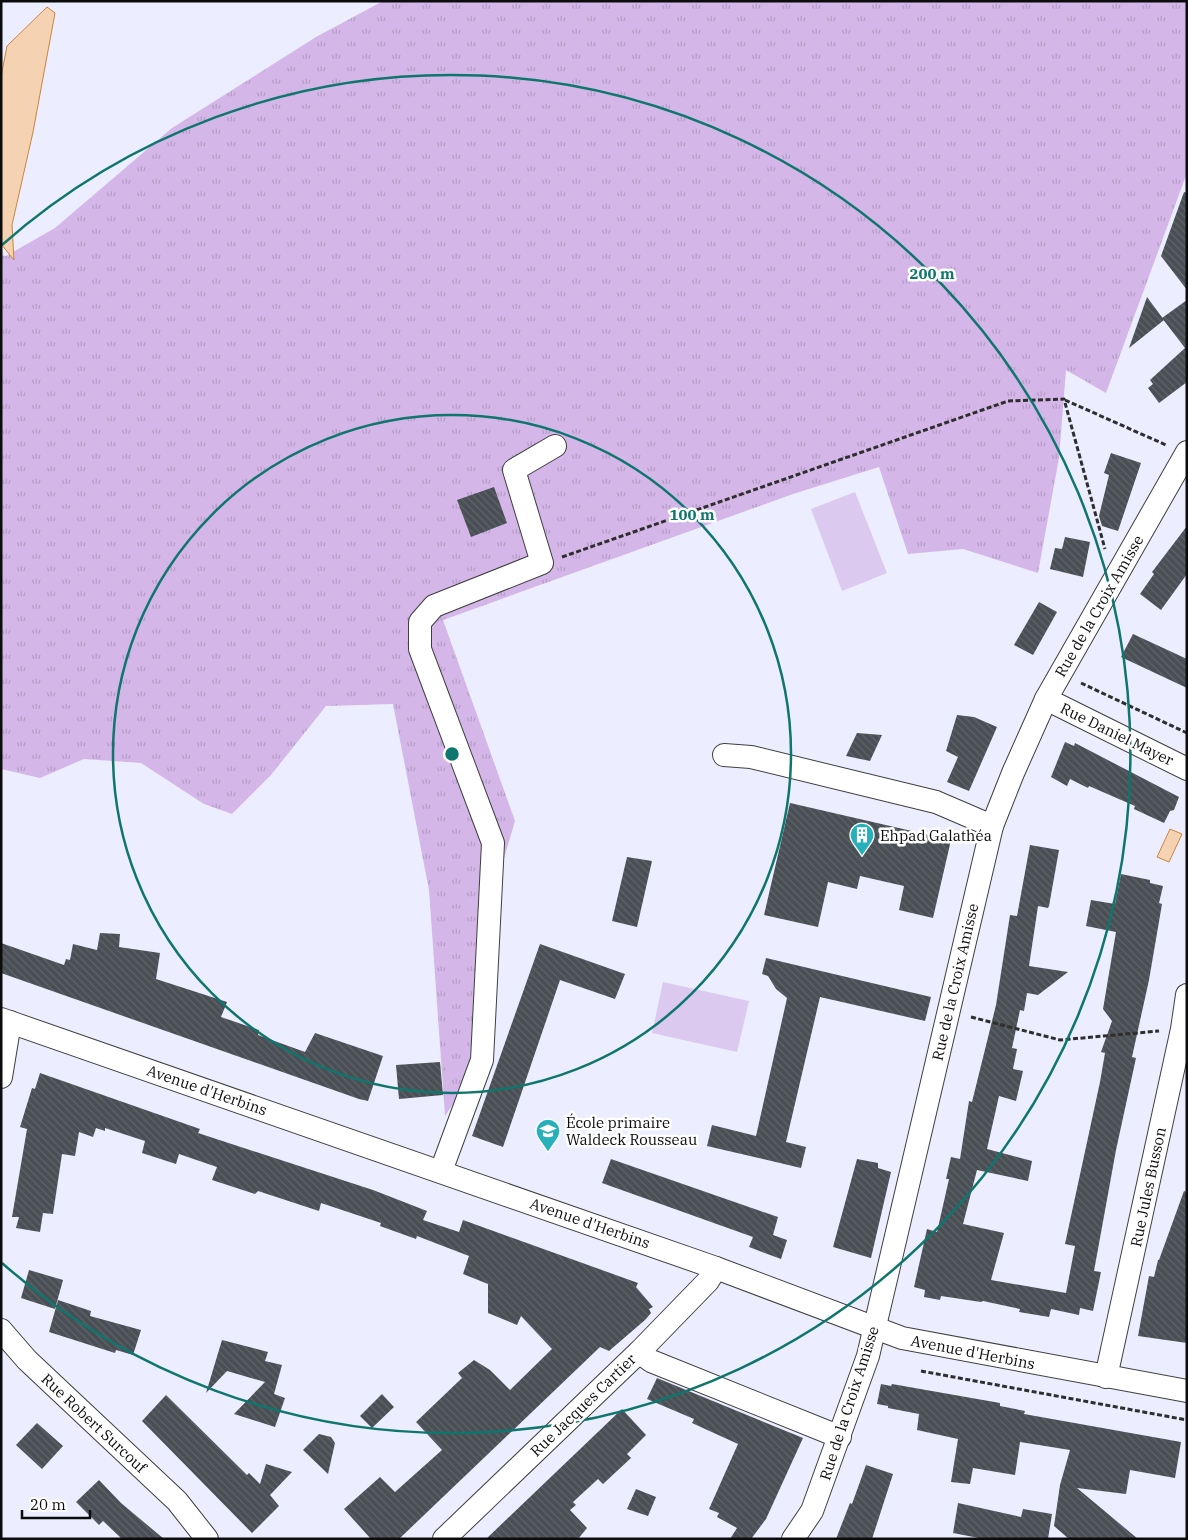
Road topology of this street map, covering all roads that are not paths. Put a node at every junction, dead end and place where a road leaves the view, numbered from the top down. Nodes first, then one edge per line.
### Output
1 (555, 446) dead end
2 (1186, 453) edge
3 (1046, 699) junction
4 (724, 755) dead end
5 (1187, 769) edge
6 (992, 826) junction
7 (1187, 996) edge
8 (5, 1021) edge
9 (1, 1077) edge
10 (441, 1171) junction
11 (716, 1268) junction
12 (874, 1328) junction
13 (1, 1330) edge
14 (639, 1352) junction
15 (1106, 1377) junction
16 (1187, 1391) edge
17 (840, 1437) junction
18 (207, 1539) edge
19 (444, 1539) edge
20 (793, 1539) edge

1 - 10 street
2 - 3 street, Rue de la Croix Amisse
3 - 5 street, Rue Daniel Mayer
3 - 6 street, Rue de la Croix Amisse
4 - 6 street
6 - 12 street, Rue de la Croix Amisse
7 - 15 street, Rue Jules Busson
8 - 9 street
8 - 10 street, Avenue d'Herbins
10 - 11 street, Avenue d'Herbins
11 - 12 street, Avenue d'Herbins
11 - 14 street, Rue Jacques Cartier
12 - 15 street, Avenue d'Herbins
12 - 17 street, Rue de la Croix Amisse
13 - 18 street, Rue Robert Surcouf
14 - 17 street
14 - 19 street, Rue Jacques Cartier
15 - 16 street, Avenue d'Herbins
17 - 20 street, Rue de la Croix Amisse

